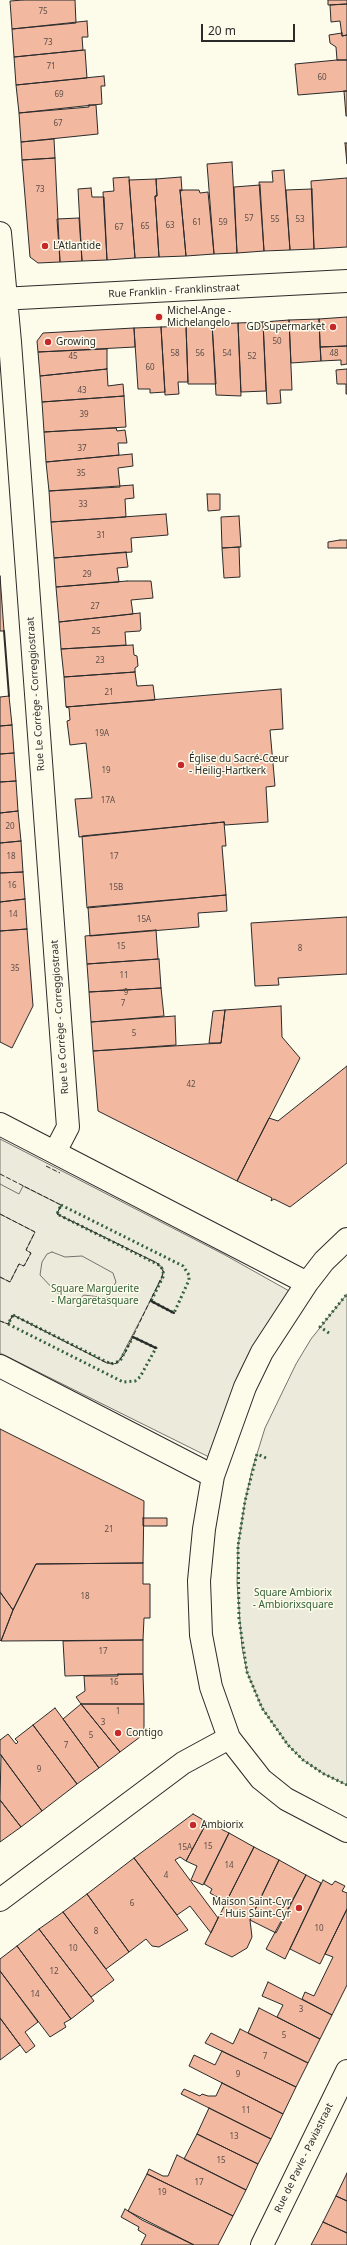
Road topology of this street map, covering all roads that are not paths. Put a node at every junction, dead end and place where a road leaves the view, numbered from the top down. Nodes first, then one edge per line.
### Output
1 (0, 233) edge
2 (347, 281) edge
3 (3, 299) edge
4 (0, 1124) edge
5 (55, 1152) junction
6 (347, 1238) edge
7 (307, 1283) junction
8 (0, 1366) edge
9 (213, 1476) junction
10 (229, 1738) junction
11 (347, 1831) edge
12 (0, 1900) edge
13 (347, 2071) edge
14 (262, 2245) edge

1 - 3 street, Rue Le Corrège - Correggiostraat
2 - 3 street, Rue Franklin - Franklinstraat
3 - 5 street, Rue Le Corrège - Correggiostraat
4 - 5 street
5 - 7 street
6 - 7 street
7 - 9 street
8 - 9 street
9 - 10 street
10 - 11 street
10 - 12 street
13 - 14 street, Rue de Pavie - Paviastraat

